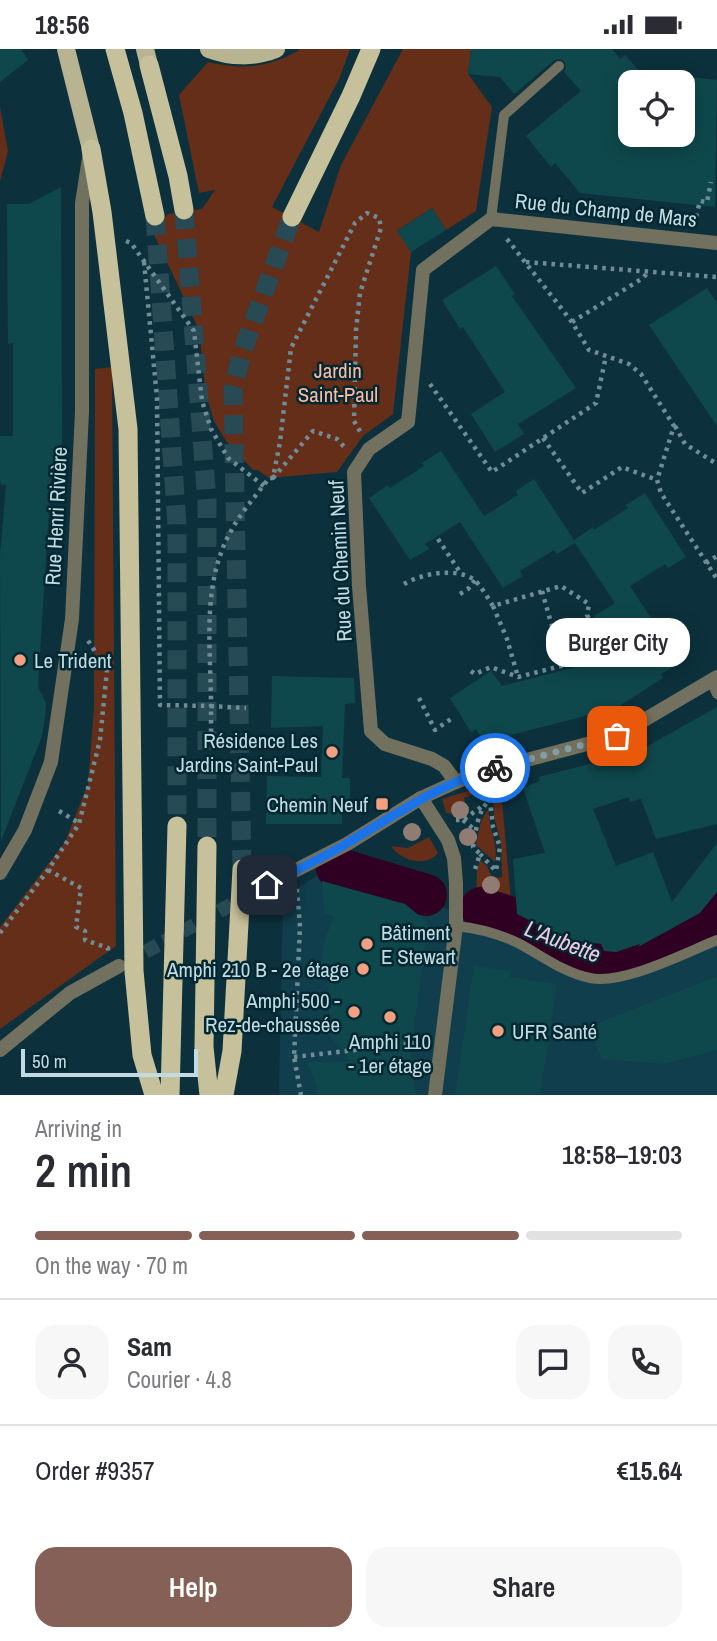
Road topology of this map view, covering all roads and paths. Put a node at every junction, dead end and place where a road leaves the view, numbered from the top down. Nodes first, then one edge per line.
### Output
1 (65, 49) edge
2 (115, 49) edge
3 (209, 49) edge
4 (276, 49) edge
5 (371, 49) edge
6 (147, 57) edge
7 (559, 66) dead end
8 (91, 149) junction
9 (711, 182) dead end
10 (184, 210) tunnel mouth
11 (155, 216) tunnel mouth
12 (292, 218) tunnel mouth
13 (491, 219) junction
14 (105, 236) junction
15 (691, 240) junction
16 (717, 243) edge
17 (525, 262) junction
18 (144, 263) junction
19 (650, 270) junction
20 (717, 277) edge
21 (572, 322) junction
22 (607, 356) junction
23 (414, 361) junction
24 (674, 426) junction
25 (542, 438) junction
26 (369, 449) junction
27 (717, 464) edge
28 (273, 478) junction
29 (657, 480) junction
30 (264, 486) junction
31 (439, 539) dead end
32 (717, 556) edge
33 (706, 563) junction
34 (460, 572) junction
35 (717, 579) edge
36 (475, 580) junction
37 (404, 585) dead end
38 (542, 591) junction
39 (460, 594) dead end
40 (493, 606) junction
41 (94, 650) dead end
42 (563, 665) junction
43 (468, 669) dead end
44 (518, 677) junction
45 (715, 684) edge
46 (419, 698) dead end
47 (211, 706) junction
48 (246, 708) dead end
49 (454, 717) dead end
50 (211, 732) dead end
51 (456, 782) junction
52 (490, 784) dead end
53 (421, 797) junction
54 (490, 800) junction
55 (485, 804) junction
56 (59, 811) dead end
57 (451, 820) dead end
58 (463, 820) junction
59 (79, 824) junction
60 (177, 825) tunnel mouth
61 (476, 831) junction
62 (207, 846) tunnel mouth
63 (480, 854) junction
64 (242, 869) tunnel mouth
65 (48, 870) junction
66 (295, 871) junction
67 (0, 873) edge
68 (473, 881) dead end
69 (267, 885) tunnel mouth
70 (456, 926) junction
71 (0, 933) edge
72 (717, 940) edge
73 (114, 969) joint
74 (442, 1040) junction
75 (0, 1050) edge
76 (294, 1057) junction
77 (153, 1095) edge
78 (170, 1095) edge
79 (209, 1095) edge
80 (224, 1095) edge
81 (301, 1095) edge
82 (435, 1095) edge

1 - 8 main road
2 - 11 highway
3 - 4 main road
5 - 12 highway
6 - 10 highway
7 - 13 lane
8 - 14 highway
8 - 67 street, Rue Henri Rivière
9 - 15 path
13 - 15 street, Rue du Champ de Mars
13 - 17 path
13 - 23 street, Rue du Chemin Neuf
14 - 18 path
14 - 77 highway
15 - 16 street, Rue du Champ de Mars
17 - 19 path
17 - 21 path
18 - 30 path
18 - 47 path
19 - 20 path
19 - 21 path
21 - 22 path
22 - 24 path
22 - 25 path
23 - 25 path
23 - 26 street, Rue du Chemin Neuf
24 - 27 path
24 - 29 path
25 - 29 path
26 - 28 path
26 - 28 path
26 - 51 street, Rue du Chemin Neuf
28 - 30 path
29 - 33 path
30 - 47 path
31 - 34 path
32 - 33 path
33 - 35 path
34 - 36 path
34 - 37 path
36 - 39 path
36 - 40 path
38 - 40 path
38 - 42 path
38 - 42 path
40 - 44 path
41 - 59 path
42 - 44 path
43 - 44 path
45 - 51 street
46 - 49 path
47 - 48 path
47 - 50 path
51 - 53 street
52 - 54 path
53 - 66 street
53 - 70 street
54 - 55 path
54 - 63 path
55 - 58 path
55 - 61 path
56 - 59 path
57 - 58 path
58 - 61 path
59 - 65 path
60 - 78 highway
61 - 63 path
62 - 79 highway
63 - 68 path
64 - 80 highway
65 - 71 path
65 - 73 path
66 - 69 street
66 - 76 path
70 - 72 lane
70 - 74 street
73 - 75 street
74 - 76 path
74 - 82 street
76 - 81 path

